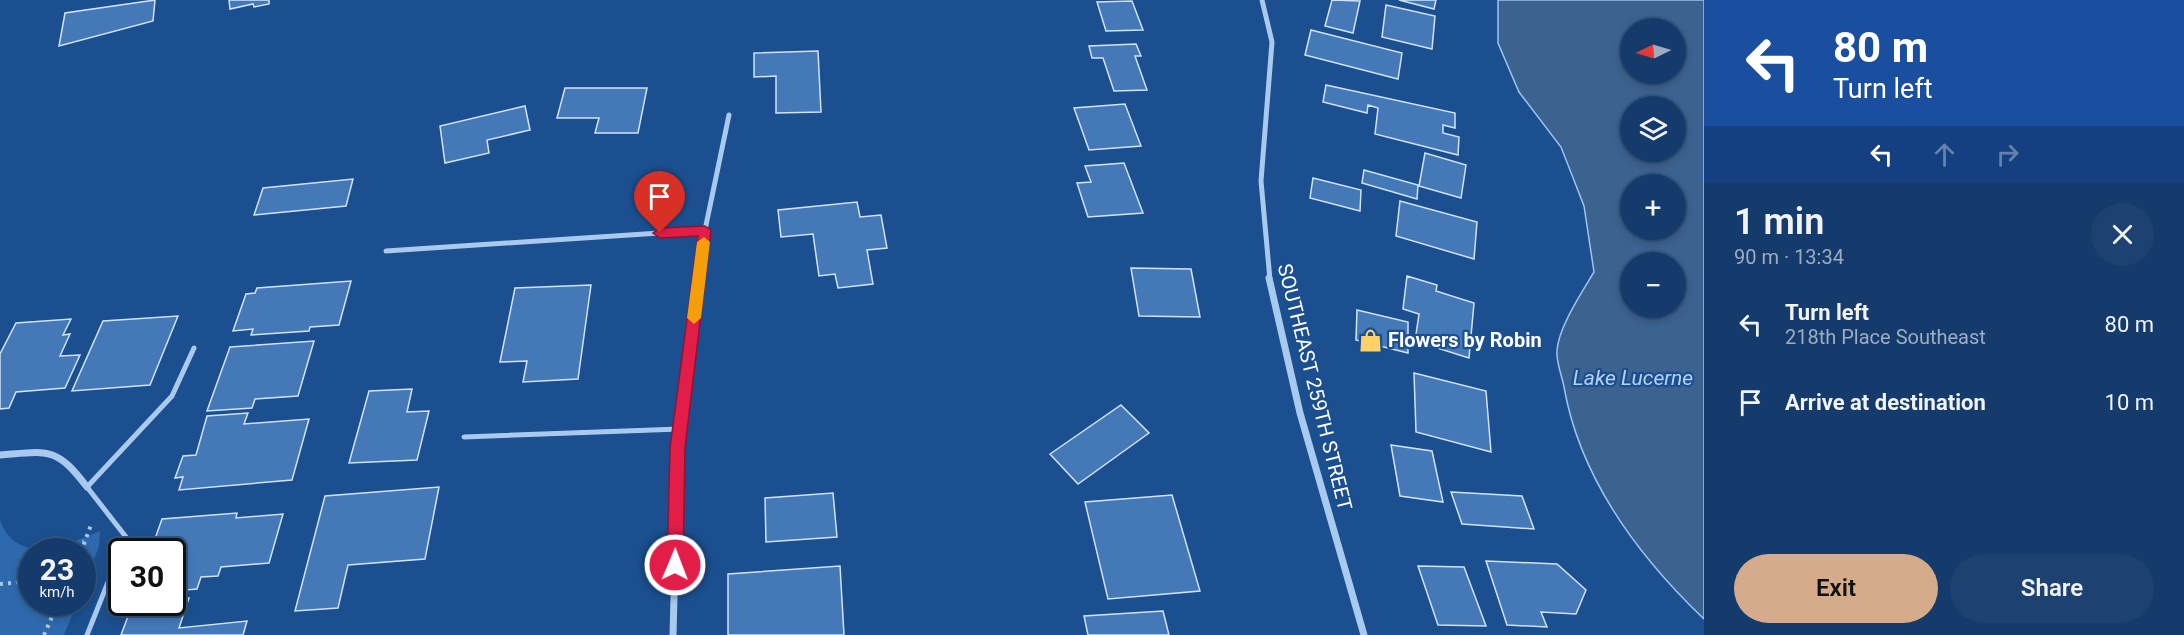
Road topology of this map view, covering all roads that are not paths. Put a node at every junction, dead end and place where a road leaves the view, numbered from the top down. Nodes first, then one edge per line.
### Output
1 (1262, 0) edge
2 (729, 115) dead end
3 (705, 230) junction
4 (386, 251) dead end
5 (194, 348) dead end
6 (680, 429) junction
7 (464, 437) dead end
8 (0, 455) edge
9 (87, 487) junction
10 (87, 635) edge
11 (673, 635) edge
12 (1364, 635) edge

1 - 12 street, SOUTHEAST 259TH STREET
2 - 3 street
3 - 4 street
3 - 6 street
5 - 9 lane
6 - 7 lane
6 - 11 street
8 - 9 street
9 - 10 lane

